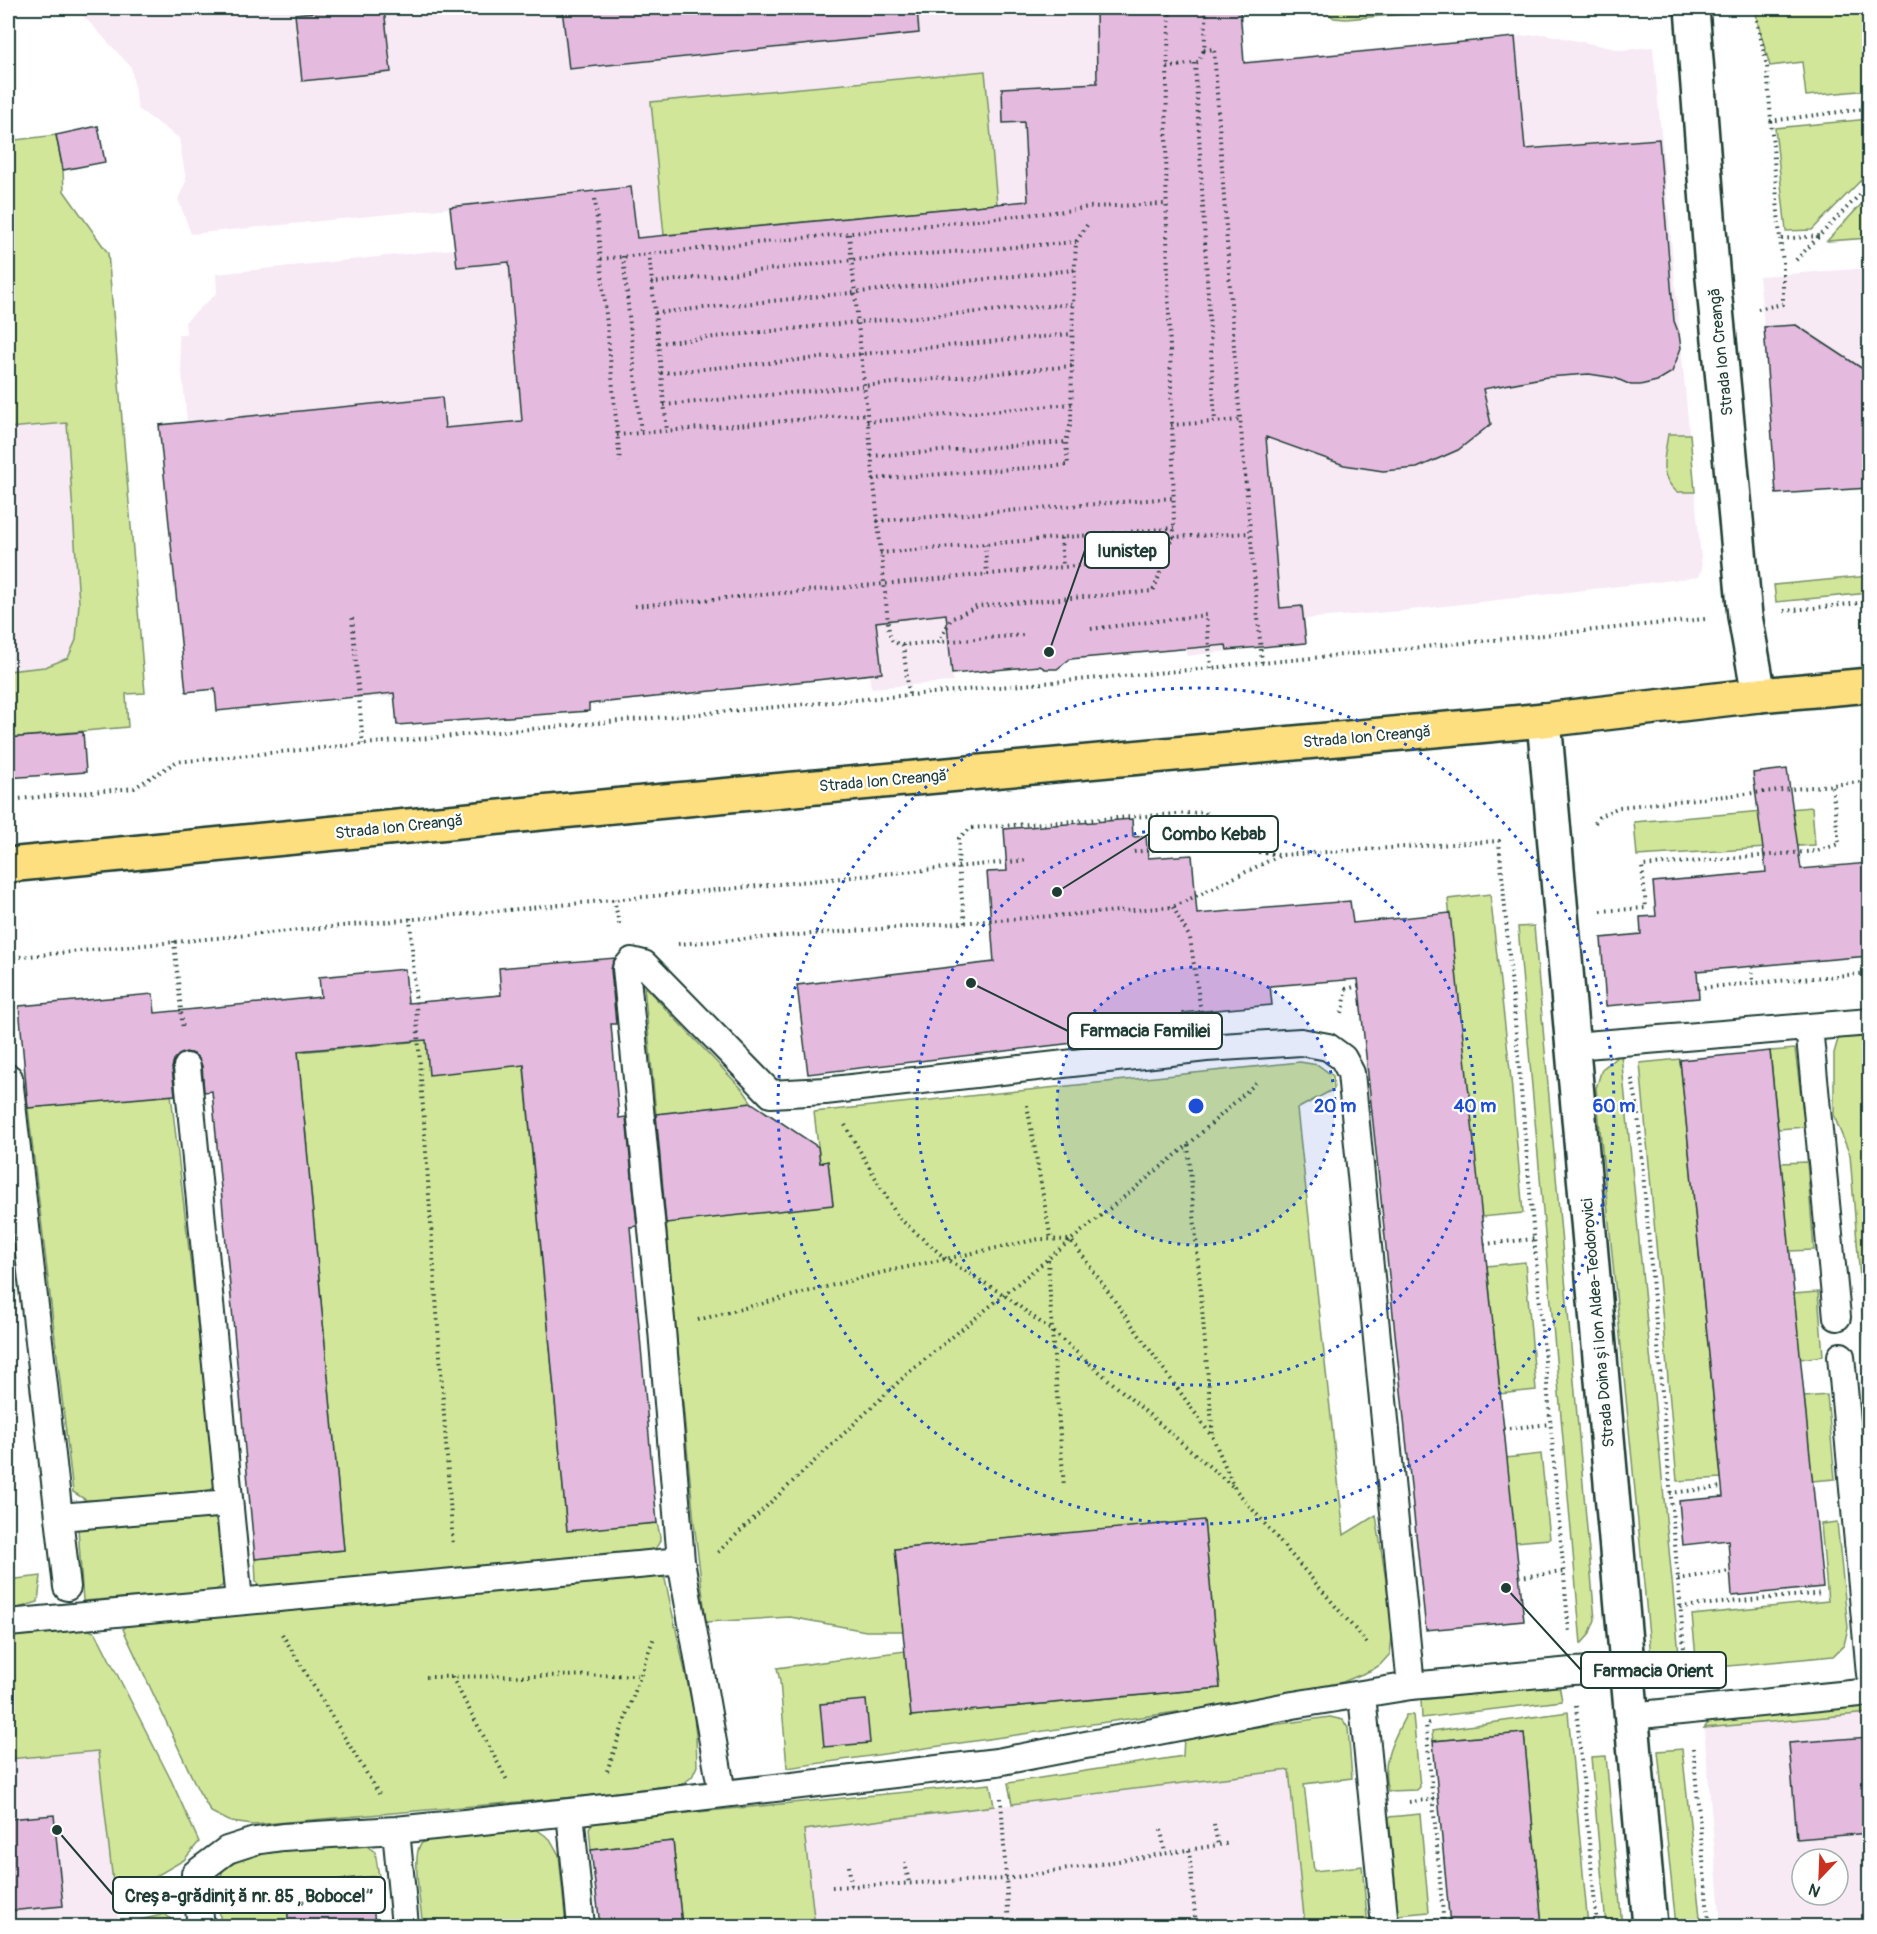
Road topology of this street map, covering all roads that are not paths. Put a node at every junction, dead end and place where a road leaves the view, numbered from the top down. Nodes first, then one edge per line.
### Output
1 (1692, 8) edge
2 (1869, 685) edge
3 (1759, 695) junction
4 (1544, 720) junction
5 (8, 864) edge
6 (1869, 1022) edge
7 (1809, 1027) junction
8 (1573, 1046) junction
9 (187, 1066) road end
10 (9, 1078) dead end
11 (1837, 1317) dead end
12 (1841, 1356) dead end
13 (1860, 1467) edge
14 (229, 1503) junction
15 (60, 1517) junction
16 (681, 1561) junction
17 (67, 1587) dead end
18 (251, 1600) junction
19 (8, 1623) edge
20 (1627, 1669) junction
21 (1869, 1674) edge
22 (1411, 1686) junction
23 (1869, 1692) edge
24 (1362, 1695) junction
25 (1631, 1716) junction
26 (722, 1793) junction
27 (581, 1810) junction
28 (396, 1830) junction
29 (201, 1926) edge
30 (405, 1926) edge
31 (580, 1926) edge
32 (1385, 1926) edge
33 (1650, 1926) edge

1 - 3 street, Strada Ion Creangă
2 - 3 main road, Strada Ion Creangă
3 - 4 main road, Strada Ion Creangă
4 - 5 main road, Strada Ion Creangă
4 - 8 street, Strada Doina și Ion Aldea-Teodorovici
6 - 7 lane
7 - 8 lane
7 - 11 lane
8 - 20 street, Strada Doina și Ion Aldea-Teodorovici
9 - 14 lane
10 - 15 lane
12 - 13 lane
13 - 21 lane
14 - 15 lane
14 - 18 lane
15 - 17 lane
16 - 18 lane
16 - 22 lane
16 - 26 lane
18 - 19 lane
20 - 22 lane
20 - 25 street, Strada Doina și Ion Aldea-Teodorovici
22 - 24 lane
23 - 25 lane
24 - 26 lane
24 - 32 lane
25 - 33 street, Strada Doina și Ion Aldea-Teodorovici
26 - 27 lane
27 - 28 lane
27 - 31 lane
28 - 29 lane
28 - 30 lane

